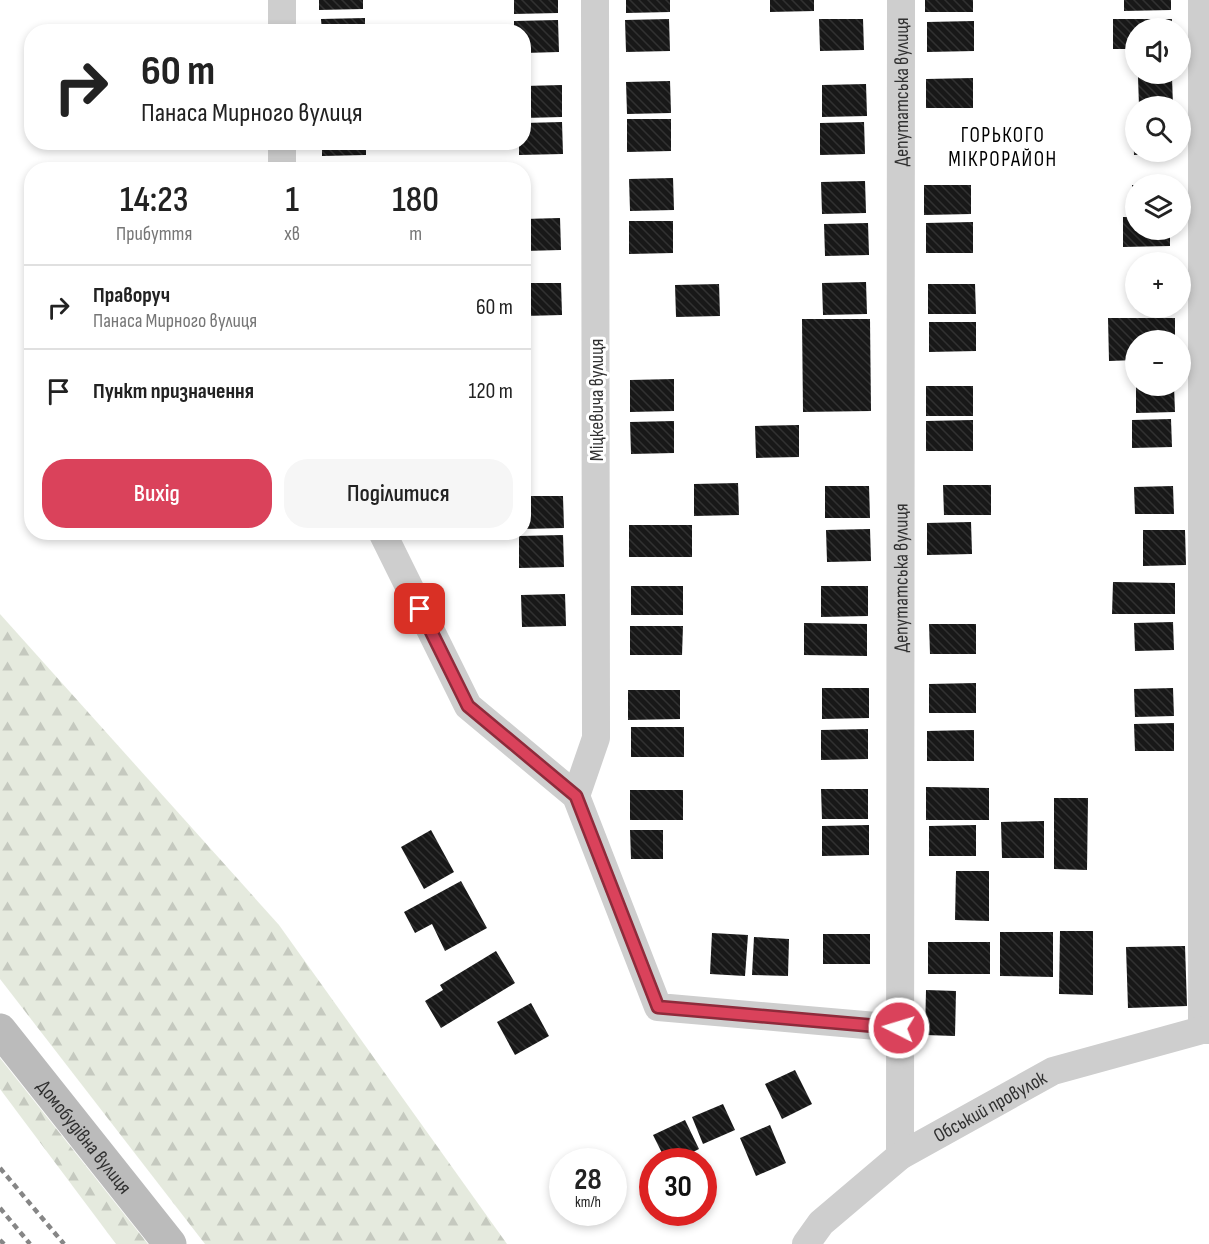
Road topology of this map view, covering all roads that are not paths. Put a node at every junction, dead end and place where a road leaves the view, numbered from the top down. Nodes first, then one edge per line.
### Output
1 (282, 0) edge
2 (595, 0) edge
3 (901, 0) edge
4 (1202, 0) edge
5 (282, 24) edge
6 (386, 540) edge
7 (576, 796) junction
8 (899, 1028) junction
9 (0, 1030) edge
10 (1206, 1030) edge
11 (900, 1156) junction
12 (170, 1244) edge
13 (806, 1244) edge

1 - 5 street
2 - 7 street, Міцкевича вулиця
3 - 8 street, Депутатська вулиця
4 - 10 street
6 - 7 street
7 - 8 street
8 - 11 street, Депутатська вулиця
9 - 12 street, Домобудівна вулиця
10 - 11 street, Обський провулок
11 - 13 street, Обський провулок

